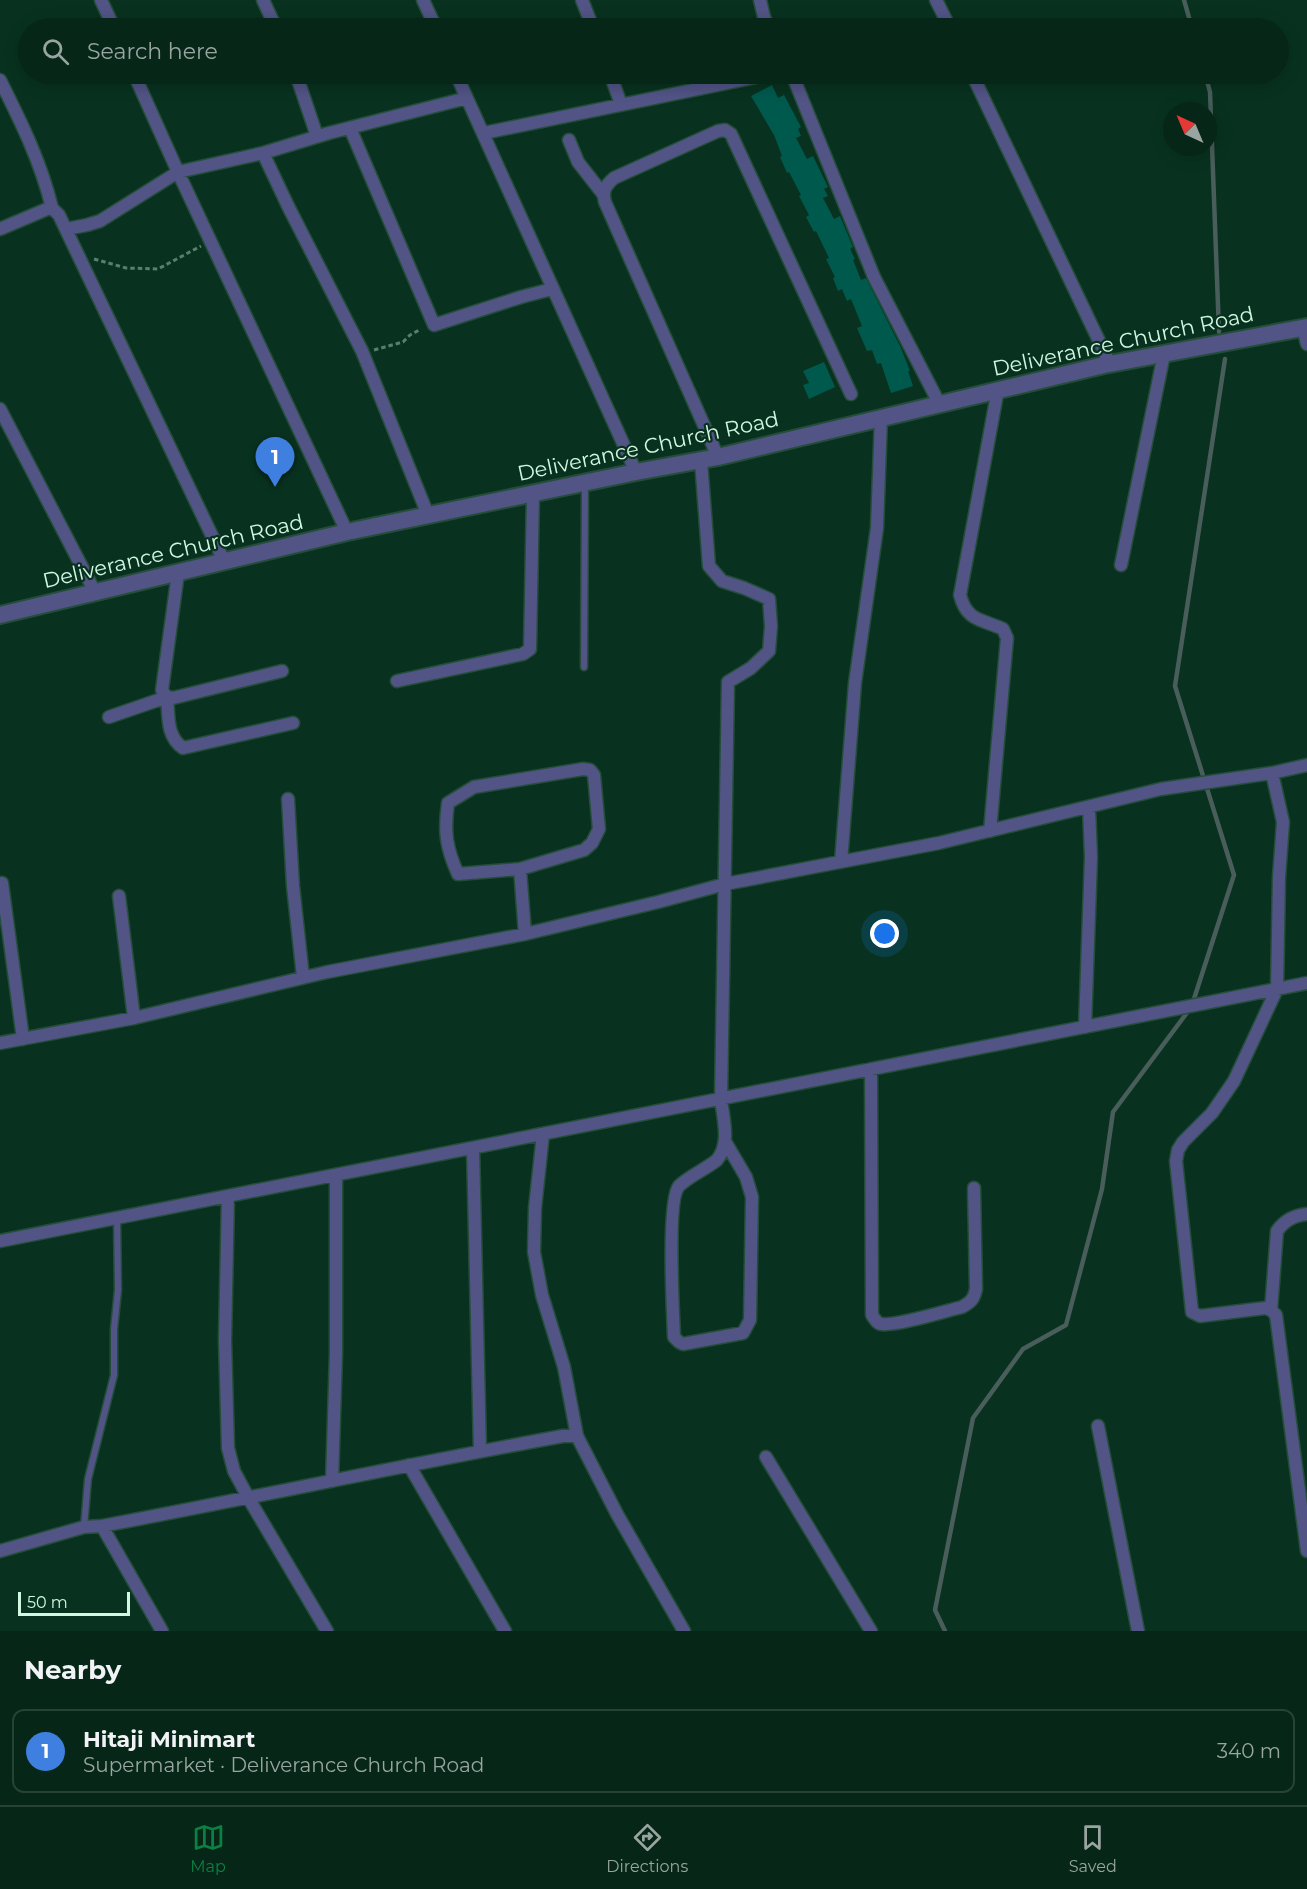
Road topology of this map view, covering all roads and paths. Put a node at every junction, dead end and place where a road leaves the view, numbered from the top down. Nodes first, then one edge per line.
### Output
1 (101, 0) edge
2 (263, 0) edge
3 (423, 0) edge
4 (582, 0) edge
5 (760, 0) edge
6 (936, 0) edge
7 (109, 18) edge
8 (271, 18) edge
9 (431, 18) edge
10 (589, 18) edge
11 (765, 18) edge
12 (945, 18) edge
13 (0, 80) edge
14 (138, 84) edge
15 (299, 84) edge
16 (461, 84) edge
17 (614, 84) edge
18 (721, 84) edge
19 (796, 84) edge
20 (977, 84) edge
21 (467, 98) junction
22 (621, 104) junction
23 (350, 128) junction
24 (484, 134) junction
25 (317, 136) junction
26 (569, 140) dead end
27 (263, 153) junction
28 (178, 172) junction
29 (603, 194) junction
30 (52, 208) junction
31 (66, 228) junction
32 (0, 229) edge
33 (210, 241) junction
34 (80, 258) junction
35 (552, 289) junction
36 (435, 325) junction
37 (1306, 333) edge
38 (362, 351) junction
39 (1164, 354) junction
40 (1110, 364) junction
41 (998, 389) junction
42 (850, 394) dead end
43 (939, 403) junction
44 (0, 409) edge
45 (881, 417) junction
46 (710, 459) junction
47 (636, 472) junction
48 (585, 483) junction
49 (533, 494) junction
50 (428, 515) junction
51 (347, 532) junction
52 (225, 562) junction
53 (1121, 565) dead end
54 (178, 573) junction
55 (96, 594) junction
56 (0, 615) edge
57 (584, 667) dead end
58 (282, 671) dead end
59 (397, 681) dead end
60 (167, 697) junction
61 (109, 717) dead end
62 (292, 723) dead end
63 (1307, 765) edge
64 (1272, 773) junction
65 (288, 799) dead end
66 (1089, 808) junction
67 (990, 831) junction
68 (840, 862) junction
69 (520, 869) junction
70 (2, 883) dead end
71 (725, 884) junction
72 (119, 896) dead end
73 (525, 934) junction
74 (303, 977) junction
75 (1307, 983) edge
76 (1277, 989) junction
77 (134, 1018) junction
78 (1085, 1027) junction
79 (23, 1039) junction
80 (0, 1043) edge
81 (871, 1069) junction
82 (721, 1099) junction
83 (543, 1134) junction
84 (726, 1143) junction
85 (473, 1148) junction
86 (336, 1175) junction
87 (974, 1188) dead end
88 (228, 1196) junction
89 (1307, 1214) edge
90 (117, 1218) junction
91 (0, 1241) edge
92 (1271, 1310) junction
93 (1098, 1426) dead end
94 (577, 1436) junction
95 (480, 1451) junction
96 (765, 1457) dead end
97 (409, 1465) junction
98 (332, 1481) junction
99 (249, 1499) junction
100 (102, 1526) junction
101 (84, 1527) junction
102 (0, 1551) edge
103 (1307, 1551) edge
104 (162, 1631) edge
105 (327, 1631) edge
106 (505, 1631) edge
107 (684, 1631) edge
108 (871, 1631) edge
109 (1138, 1631) edge

1 - 7 street
2 - 8 street
3 - 9 street
4 - 10 street
5 - 11 street
6 - 12 street
13 - 30 street
14 - 28 street
15 - 25 street
16 - 21 street
17 - 22 street
18 - 22 street
19 - 43 street
20 - 40 street
21 - 23 street
21 - 24 street
22 - 24 street
23 - 25 street
23 - 36 street
24 - 35 street
25 - 27 street
26 - 29 street
27 - 28 street
27 - 38 street
28 - 31 street
28 - 33 street
29 - 42 street
29 - 46 street
30 - 31 street
30 - 32 street
31 - 34 street
33 - 34 path
33 - 51 street
34 - 52 street
35 - 36 street
35 - 47 street
36 - 38 path
37 - 39 street, Deliverance Church Road
38 - 50 street
39 - 40 street, Deliverance Church Road
39 - 53 street
40 - 41 street, Deliverance Church Road
41 - 43 street, Deliverance Church Road
41 - 67 street
43 - 45 street, Deliverance Church Road
44 - 55 street
45 - 46 street, Deliverance Church Road
45 - 68 street
46 - 47 street, Deliverance Church Road
46 - 71 street
47 - 48 street, Deliverance Church Road
48 - 49 street, Deliverance Church Road
48 - 57 lane
49 - 50 street, Deliverance Church Road
49 - 59 street
50 - 51 street, Deliverance Church Road
51 - 52 street, Deliverance Church Road
52 - 54 street, Deliverance Church Road
54 - 55 street, Deliverance Church Road
54 - 60 street
55 - 56 street, Deliverance Church Road
58 - 60 street
60 - 61 street
60 - 62 street
63 - 64 street
64 - 66 street
64 - 76 street
65 - 74 street
66 - 67 street
66 - 78 street
67 - 68 street
68 - 71 street
69 - 69 street
69 - 73 street
70 - 79 street
71 - 73 street
71 - 82 street
72 - 77 street
73 - 74 street
74 - 77 street
75 - 76 street
76 - 78 street
76 - 92 street
77 - 79 street
78 - 81 street
79 - 80 street
81 - 82 street
81 - 87 street
82 - 83 street
82 - 84 street
83 - 85 street
83 - 94 street
84 - 84 street
85 - 86 street
85 - 95 street
86 - 88 street
86 - 98 street
88 - 90 street
88 - 99 street
89 - 92 street
90 - 91 street
90 - 101 lane
92 - 103 street
93 - 109 street
94 - 95 street
94 - 107 street
95 - 97 street
96 - 108 street
97 - 98 street
97 - 106 street
98 - 99 street
99 - 100 street
99 - 105 street
100 - 101 street
100 - 104 street
101 - 102 street

